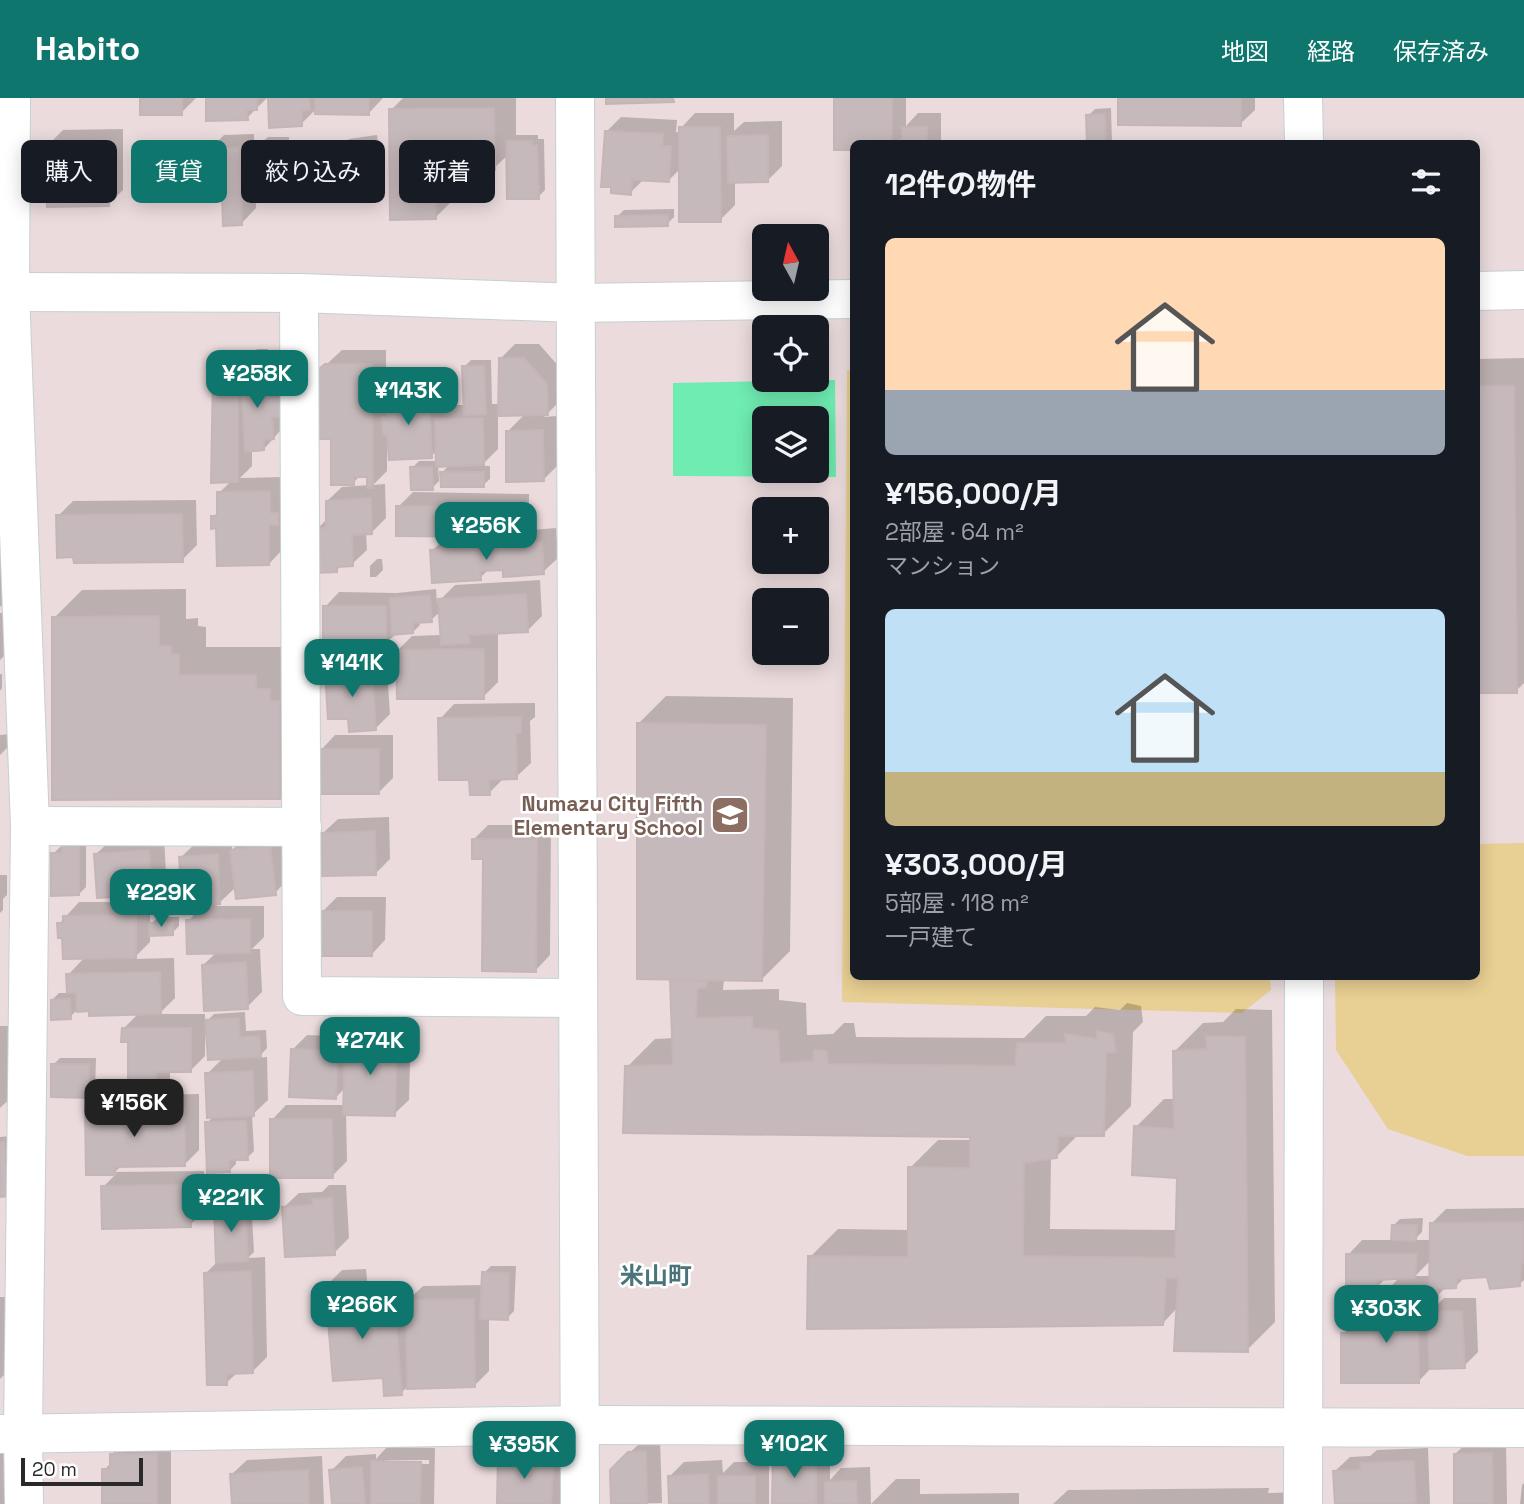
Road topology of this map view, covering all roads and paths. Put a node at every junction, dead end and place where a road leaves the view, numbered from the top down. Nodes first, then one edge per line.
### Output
1 (12, 98) edge
2 (575, 98) edge
3 (1303, 98) edge
4 (1304, 140) edge
5 (1524, 290) edge
6 (1480, 291) edge
7 (5, 292) edge
8 (299, 293) junction
9 (850, 299) edge
10 (576, 303) junction
11 (30, 826) junction
12 (302, 827) junction
13 (1304, 980) edge
14 (577, 998) junction
15 (582, 1425) junction
16 (1303, 1428) junction
17 (1524, 1428) edge
18 (11, 1434) edge
19 (24, 1504) edge
20 (580, 1504) edge
21 (1303, 1504) edge

1 - 7 street
2 - 10 street
3 - 4 street
5 - 6 street
7 - 8 street
7 - 11 street
8 - 10 street
8 - 12 street
9 - 10 street
10 - 14 street
11 - 12 street
11 - 18 street
12 - 14 street
13 - 16 street
14 - 15 street
15 - 16 street
15 - 18 street
15 - 20 street
16 - 17 street
16 - 21 street
18 - 19 street

